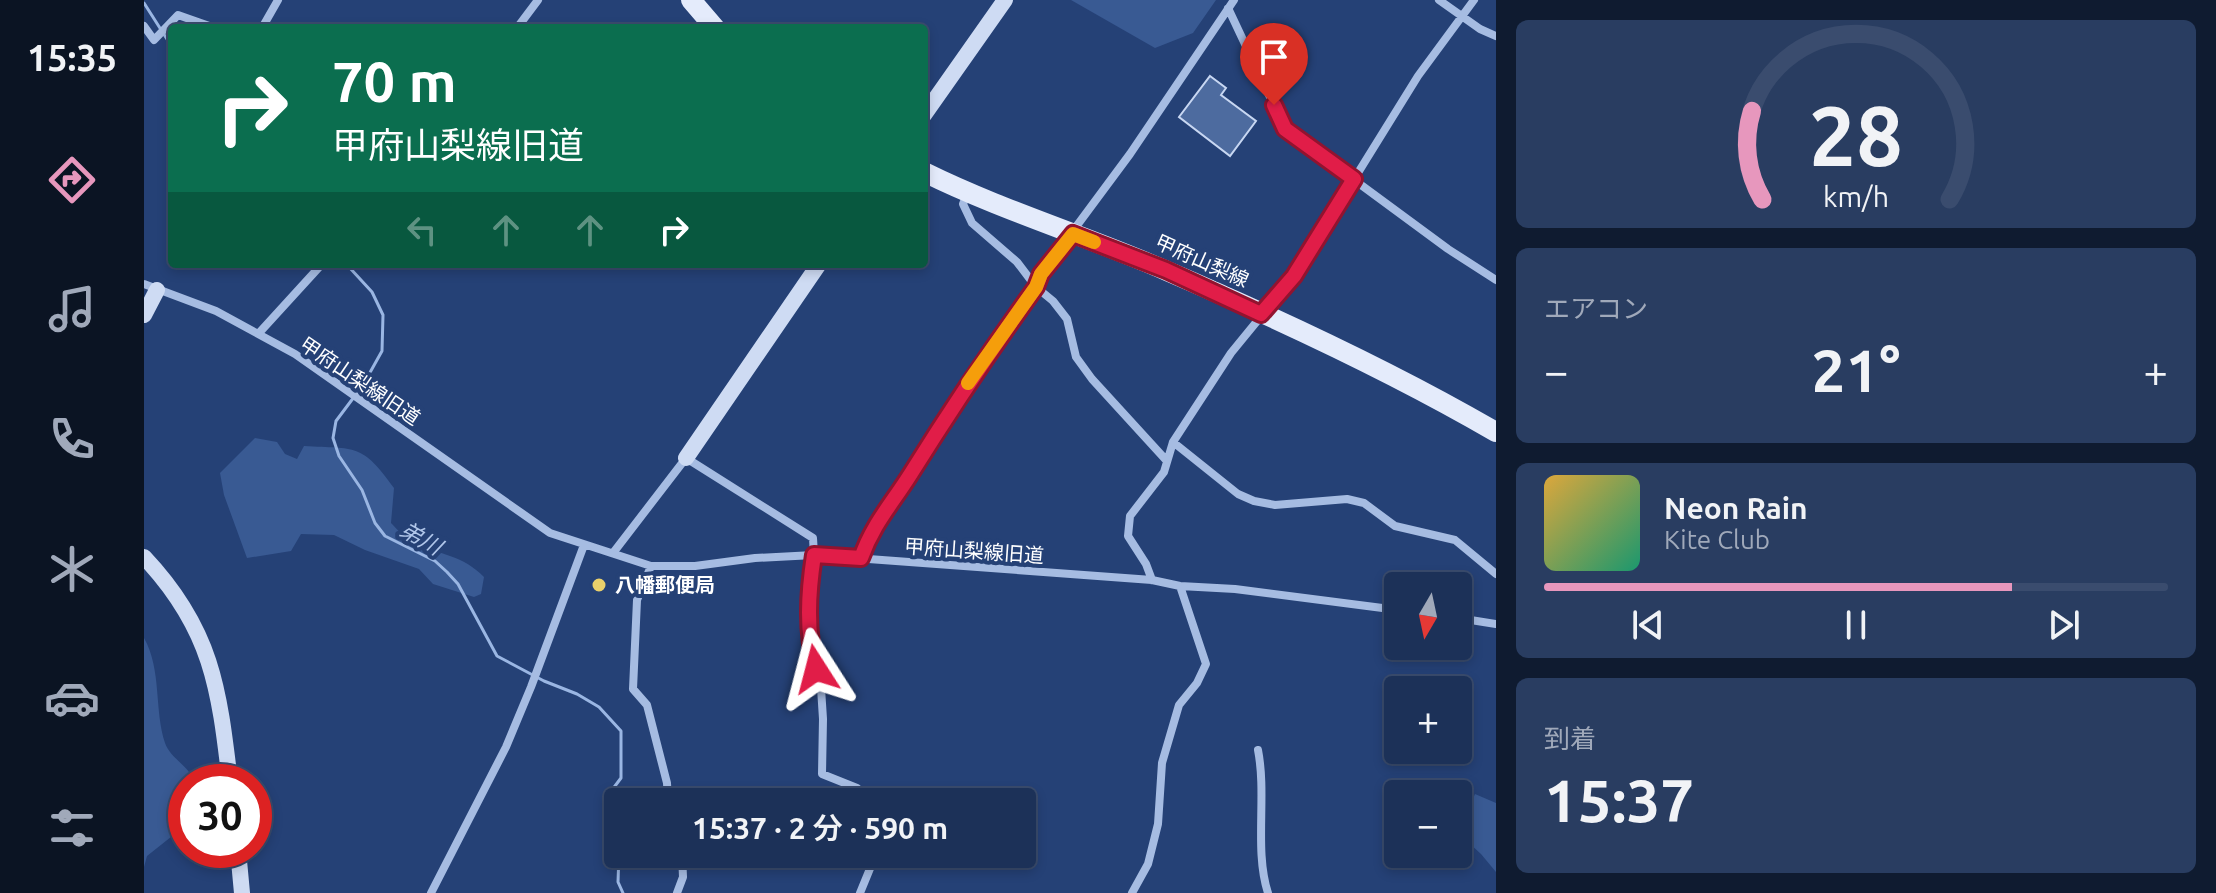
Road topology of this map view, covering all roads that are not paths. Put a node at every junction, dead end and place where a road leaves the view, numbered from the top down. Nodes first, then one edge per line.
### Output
1 (278, 0) edge
2 (538, 0) edge
3 (691, 0) edge
4 (1005, 0) edge
5 (1234, 0) edge
6 (1439, 0) edge
7 (1474, 0) edge
8 (1228, 8) junction
9 (1461, 17) junction
10 (170, 24) edge
11 (204, 24) edge
12 (264, 24) edge
13 (520, 24) edge
14 (712, 24) edge
15 (144, 26) edge
16 (168, 26) edge
17 (1496, 36) edge
18 (928, 109) edge
19 (928, 174) edge
20 (1354, 179) junction
21 (967, 193) junction
22 (1073, 234) junction
23 (318, 268) edge
24 (816, 268) edge
25 (1496, 280) edge
26 (151, 287) edge
27 (1036, 287) junction
28 (1261, 314) junction
29 (144, 315) edge
30 (259, 333) junction
31 (1496, 432) edge
32 (1173, 442) junction
33 (686, 458) junction
34 (1166, 460) junction
35 (584, 545) junction
36 (613, 553) junction
37 (814, 555) junction
38 (144, 557) edge
39 (861, 558) junction
40 (651, 566) junction
41 (1496, 574) edge
42 (1152, 580) junction
43 (1180, 586) junction
44 (1384, 608) edge
45 (1472, 620) edge
46 (1496, 624) edge
47 (1258, 750) dead end
48 (228, 764) edge
49 (667, 788) edge
50 (857, 788) edge
51 (240, 868) edge
52 (683, 868) edge
53 (870, 868) edge
54 (242, 893) edge
55 (431, 893) edge
56 (677, 893) edge
57 (860, 893) edge
58 (1132, 893) edge
59 (1268, 893) edge

1 - 12 street
2 - 13 street
3 - 14 main road
4 - 18 street
5 - 8 street
6 - 9 street
7 - 9 street
8 - 20 street
8 - 22 street
9 - 17 street
9 - 20 street
10 - 11 street
15 - 16 street
19 - 21 main road, 甲府山梨線
20 - 25 street
20 - 28 street
21 - 22 main road, 甲府山梨線
21 - 27 street
22 - 27 street
22 - 28 main road, 甲府山梨線
23 - 30 street
24 - 33 street
26 - 29 street
26 - 30 street, 甲府山梨線旧道
27 - 34 street
27 - 39 street
28 - 31 main road, 甲府山梨線
28 - 32 street
30 - 35 street, 甲府山梨線旧道
32 - 34 street
32 - 41 street
33 - 36 street
33 - 37 street
34 - 42 street
35 - 36 street, 甲府山梨線旧道
35 - 55 street
36 - 40 street, 甲府山梨線旧道
37 - 39 street, 甲府山梨線旧道
37 - 40 street, 甲府山梨線旧道
37 - 50 street
38 - 48 street
39 - 42 street, 甲府山梨線旧道
40 - 49 street
42 - 43 street, 甲府山梨線旧道
43 - 44 street, 甲府山梨線旧道
43 - 58 street
45 - 46 street
47 - 59 street
51 - 54 street
52 - 56 street
53 - 57 street

